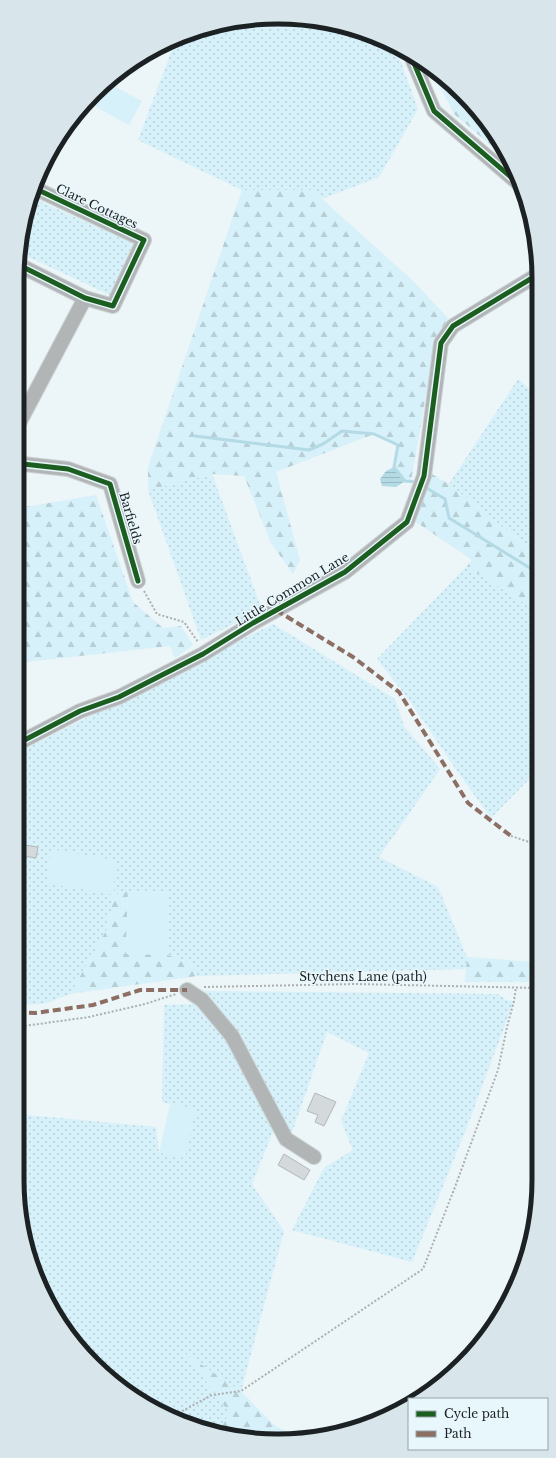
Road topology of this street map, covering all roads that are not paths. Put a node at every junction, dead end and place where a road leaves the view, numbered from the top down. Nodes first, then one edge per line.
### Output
1 (414, 64) edge
2 (511, 177) edge
3 (39, 190) edge
4 (25, 268) edge
5 (532, 278) edge
6 (85, 298) junction
7 (24, 414) edge
8 (24, 466) edge
9 (138, 581) road end
10 (24, 740) edge
11 (187, 990) road end
12 (314, 1157) dead end

1 - 2 street
3 - 6 street, Clare Cottages
4 - 6 street, Clare Cottages
5 - 10 street, Little Common Lane
6 - 7 street
8 - 9 street, Barfields
11 - 12 street

